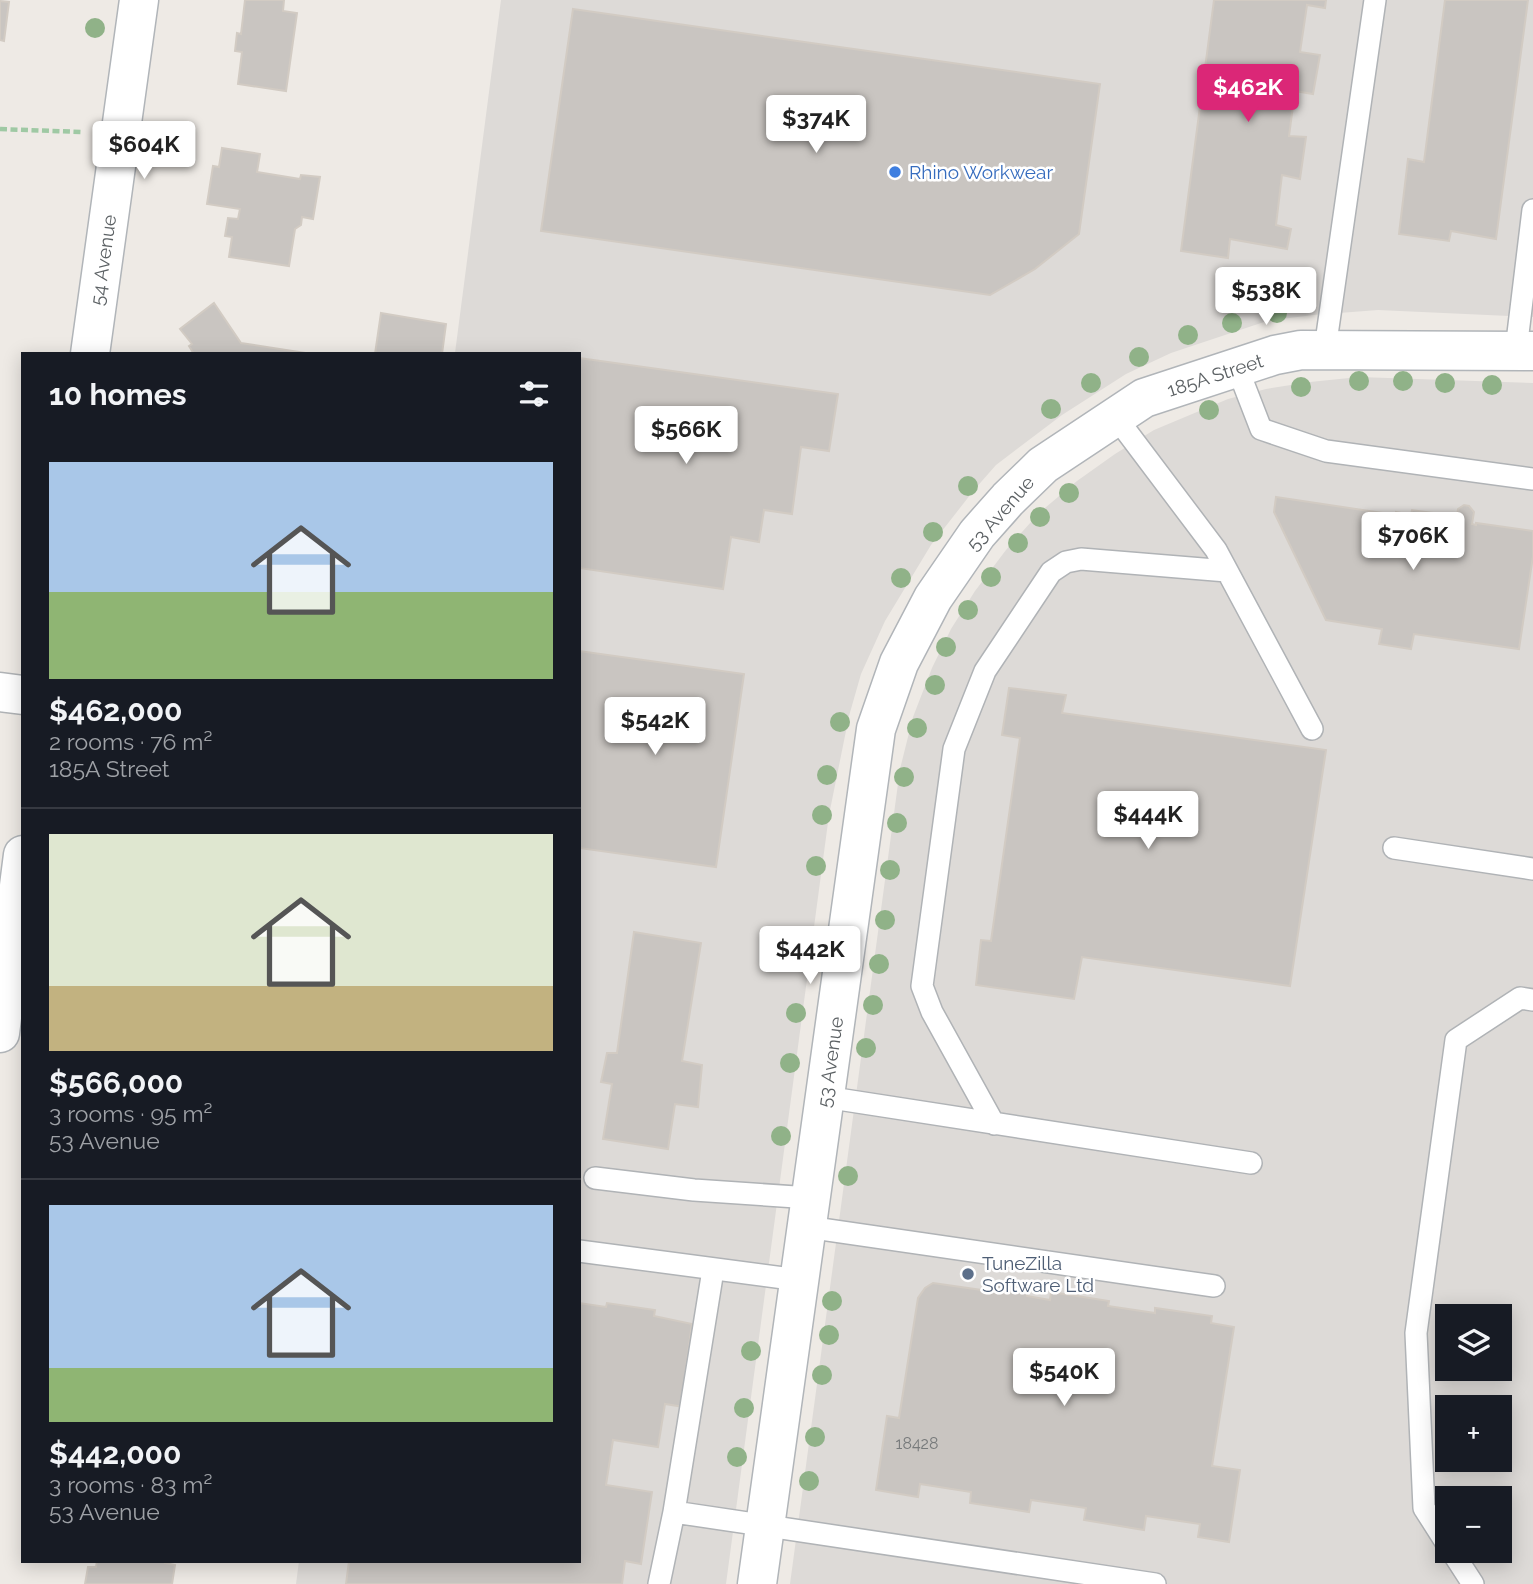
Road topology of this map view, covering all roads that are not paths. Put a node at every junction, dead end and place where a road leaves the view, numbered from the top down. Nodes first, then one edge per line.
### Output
1 (139, 0) edge
2 (1376, 0) edge
3 (1533, 210) edge
4 (1325, 349) junction
5 (1525, 350) edge
6 (90, 352) edge
7 (1237, 367) junction
8 (1115, 416) junction
9 (1043, 466) joint
10 (1533, 479) edge
11 (1227, 571) junction
12 (0, 692) edge
13 (21, 695) edge
14 (1312, 729) dead end
15 (1394, 848) dead end
16 (1533, 869) edge
17 (21, 870) edge
18 (1533, 1000) edge
19 (0, 1033) edge
20 (825, 1097) junction
21 (993, 1124) junction
22 (1251, 1163) dead end
23 (596, 1178) dead end
24 (809, 1212) junction
25 (581, 1251) edge
26 (713, 1270) junction
27 (799, 1280) junction
28 (1214, 1286) dead end
29 (674, 1512) junction
30 (765, 1525) junction
31 (1435, 1525) edge
32 (1459, 1563) edge
33 (659, 1584) edge
34 (757, 1584) edge
35 (1155, 1584) edge
36 (1473, 1584) edge

1 - 6 street, 54 Avenue
2 - 4 lane
3 - 5 lane
4 - 5 street, 185A Street
4 - 7 street, 185A Street
7 - 8 street, 185A Street
7 - 10 lane
8 - 9 street, 185A Street
8 - 11 lane
9 - 20 street, 53 Avenue
11 - 14 lane
11 - 21 lane
12 - 13 street
15 - 16 lane
17 - 19 street
18 - 31 lane
20 - 21 lane
20 - 24 street, 53 Avenue
21 - 22 lane
23 - 24 lane
24 - 27 street, 53 Avenue
24 - 28 lane
25 - 26 lane
26 - 27 lane
26 - 29 lane
27 - 30 street, 53 Avenue
29 - 30 lane
29 - 33 lane
30 - 34 street, 53 Avenue
30 - 35 lane
32 - 36 lane

